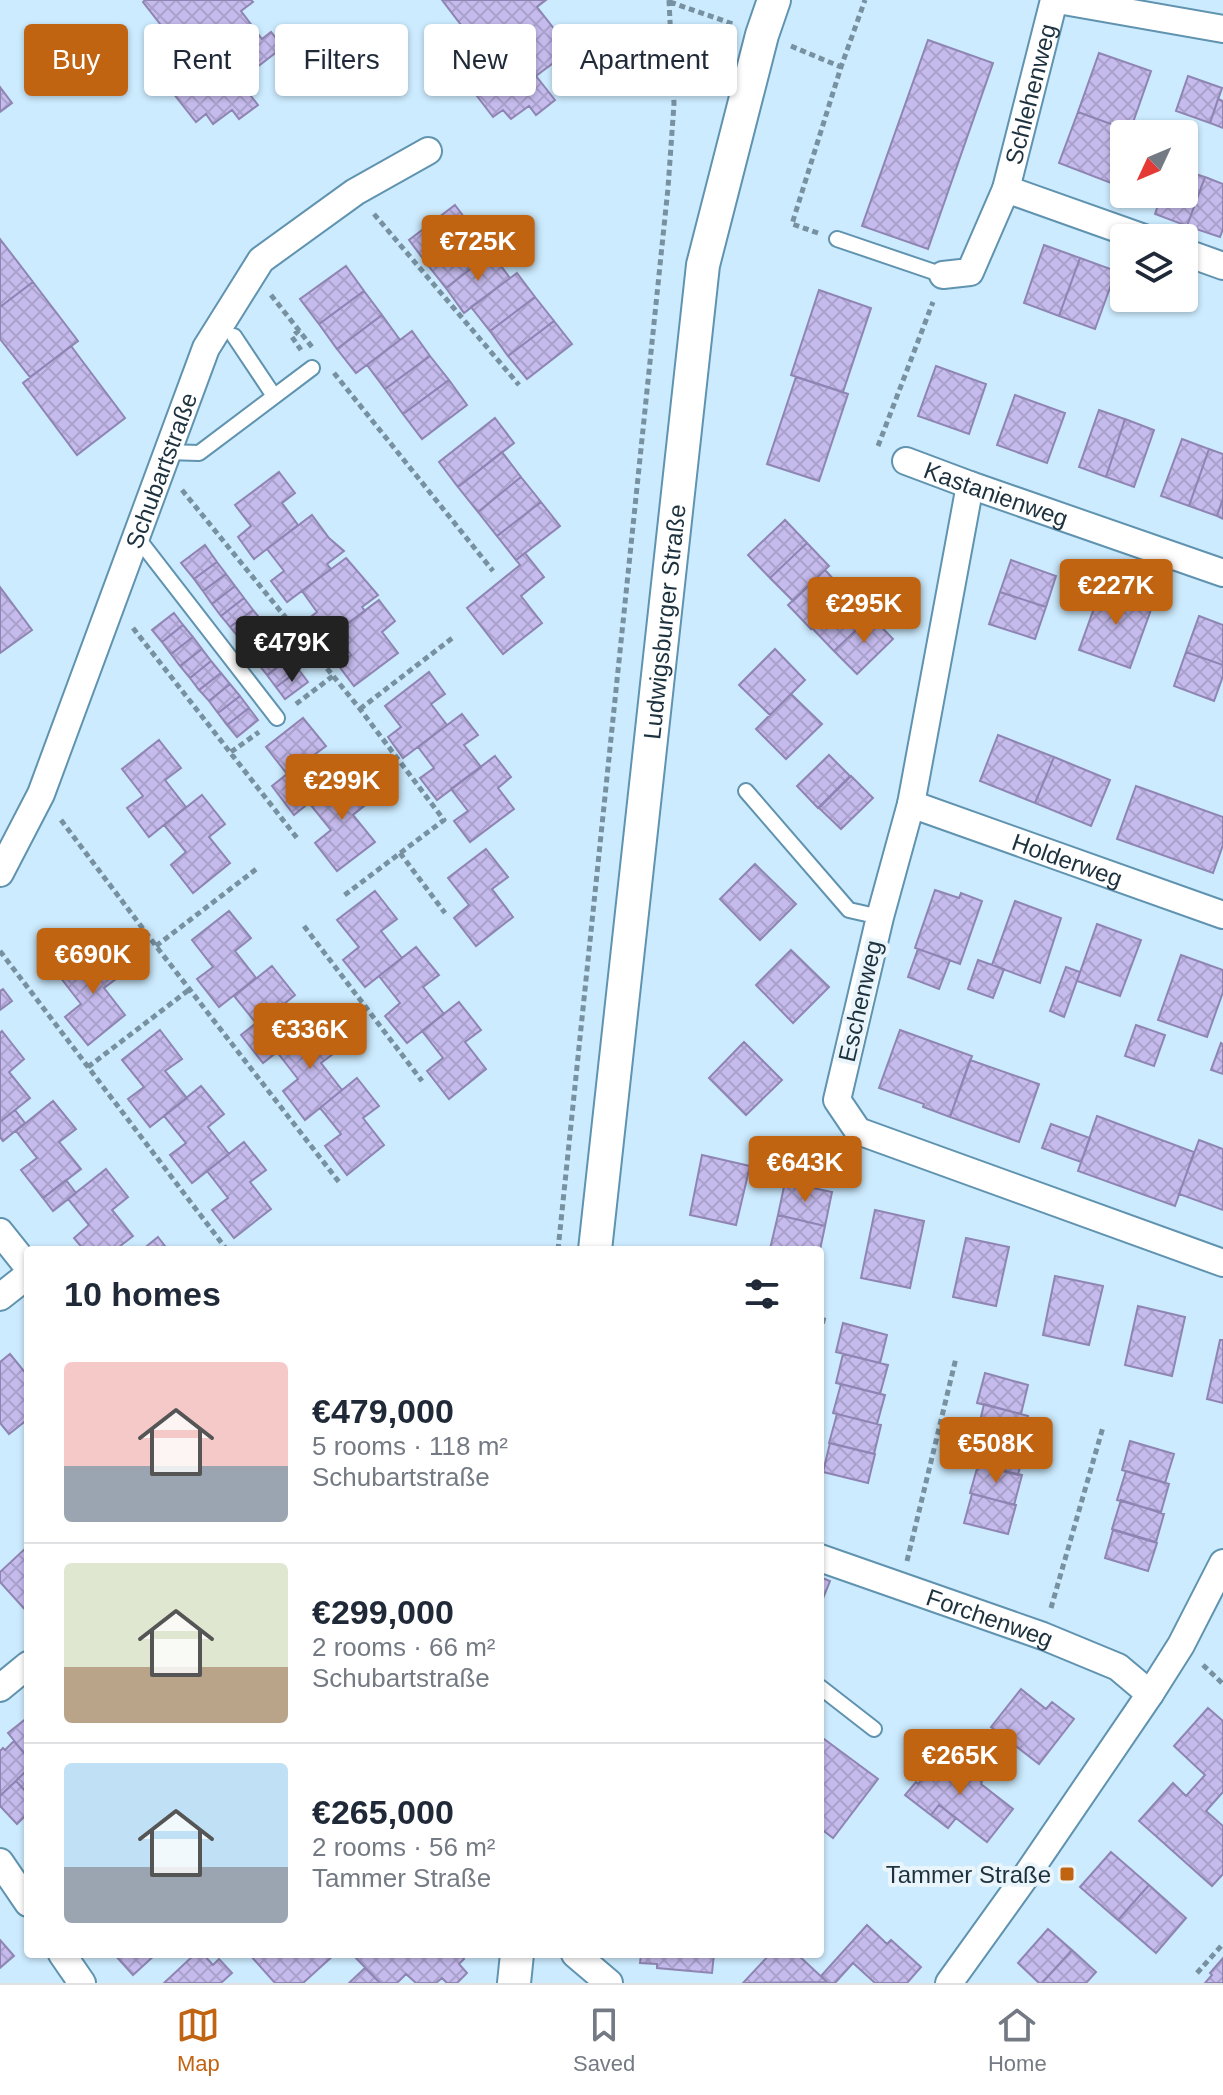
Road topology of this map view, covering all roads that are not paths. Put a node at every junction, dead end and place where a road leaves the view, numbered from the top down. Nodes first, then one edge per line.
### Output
1 (774, 0) edge
2 (1056, 0) edge
3 (1223, 29) edge
4 (428, 151) dead end
5 (1006, 189) junction
6 (1110, 226) edge
7 (837, 239) road end
8 (1198, 257) edge
9 (1223, 266) edge
10 (943, 275) joint
11 (234, 336) dead end
12 (315, 361) road end
13 (274, 396) junction
14 (164, 458) junction
15 (906, 461) dead end
16 (970, 485) junction
17 (136, 536) junction
18 (1223, 573) edge
19 (277, 718) dead end
20 (746, 791) dead end
21 (911, 804) junction
22 (0, 873) edge
23 (1223, 915) edge
24 (880, 917) junction
25 (0, 1232) edge
26 (595, 1246) edge
27 (24, 1262) edge
28 (1223, 1263) edge
29 (24, 1278) edge
30 (0, 1297) edge
31 (824, 1559) edge
32 (1223, 1563) edge
33 (24, 1668) edge
34 (0, 1688) edge
35 (824, 1690) edge
36 (1150, 1694) junction
37 (874, 1729) dead end
38 (0, 1862) edge
39 (24, 1897) edge
40 (65, 1958) edge
41 (517, 1958) edge
42 (580, 1958) edge
43 (82, 1983) edge
44 (514, 1983) edge
45 (609, 1983) edge
46 (949, 1983) edge

1 - 26 street, Ludwigsburger Straße
2 - 3 street
2 - 5 street, Schlehenweg
4 - 14 street, Schubartstraße
5 - 6 street, Schlehenweg
5 - 10 street, Schlehenweg
7 - 10 lane
8 - 9 street
11 - 13 lane
12 - 13 lane
13 - 14 lane
14 - 17 street, Schubartstraße
15 - 16 street, Kastanienweg
16 - 18 street, Kastanienweg
16 - 21 street, Eschenweg
17 - 19 lane
17 - 22 street, Schubartstraße
20 - 24 lane
21 - 23 street, Holderweg
21 - 24 street, Eschenweg
24 - 28 street, Eschenweg
25 - 27 street
29 - 30 street
31 - 36 street, Forchenweg
32 - 36 street
33 - 34 street
35 - 37 lane
36 - 46 street
38 - 39 street
40 - 43 street
41 - 44 street
42 - 45 street

